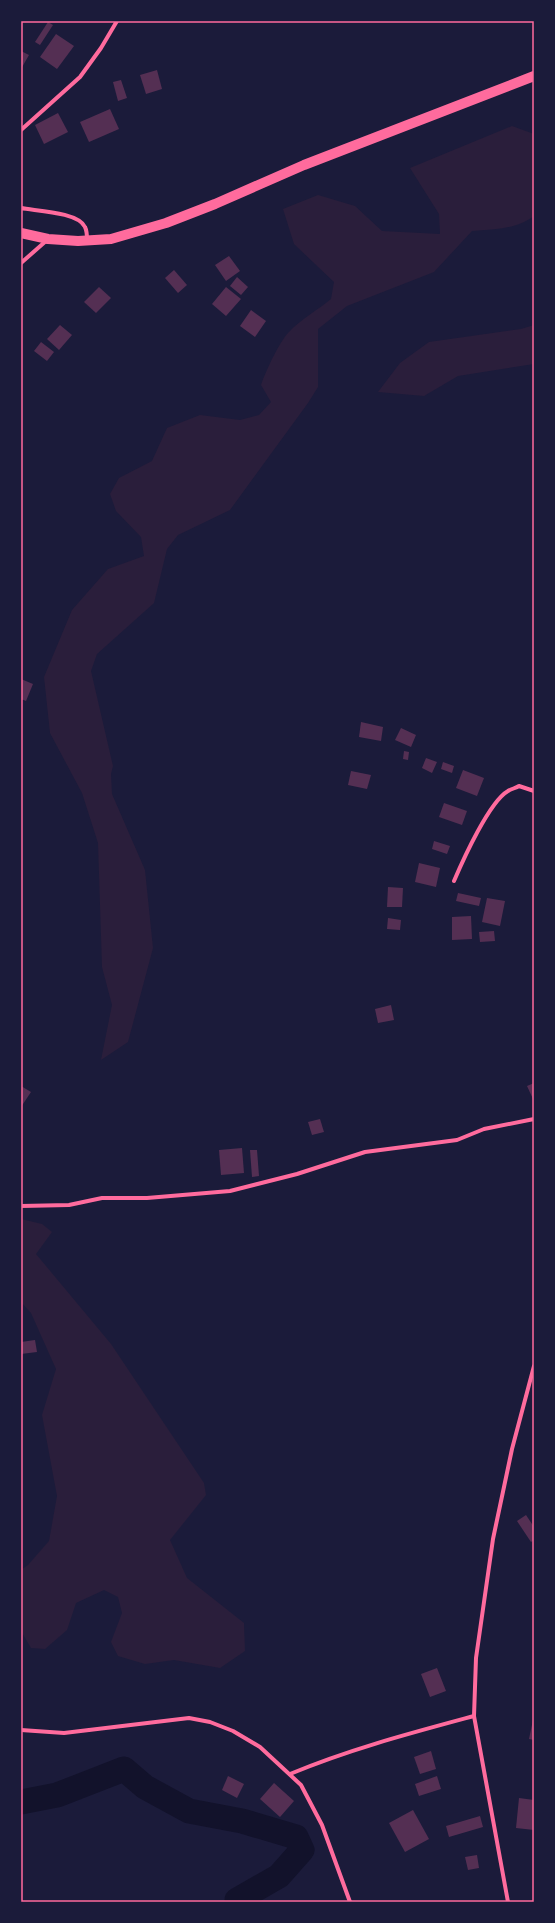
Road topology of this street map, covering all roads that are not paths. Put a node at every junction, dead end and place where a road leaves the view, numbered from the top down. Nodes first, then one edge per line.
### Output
1 (117, 21) edge
2 (534, 76) edge
3 (21, 130) edge
4 (21, 208) edge
5 (21, 233) edge
6 (48, 239) junction
7 (87, 240) junction
8 (21, 263) edge
9 (534, 791) edge
10 (454, 881) dead end
11 (534, 1119) edge
12 (21, 1206) edge
13 (534, 1366) edge
14 (474, 1716) junction
15 (21, 1730) edge
16 (290, 1774) junction
17 (350, 1902) edge
18 (508, 1902) edge

1 - 3 street
2 - 7 main road
4 - 7 street
5 - 6 main road
6 - 7 main road
6 - 8 street
9 - 10 street
11 - 12 street
13 - 14 street
14 - 16 street
14 - 18 street
15 - 16 street
16 - 17 street

